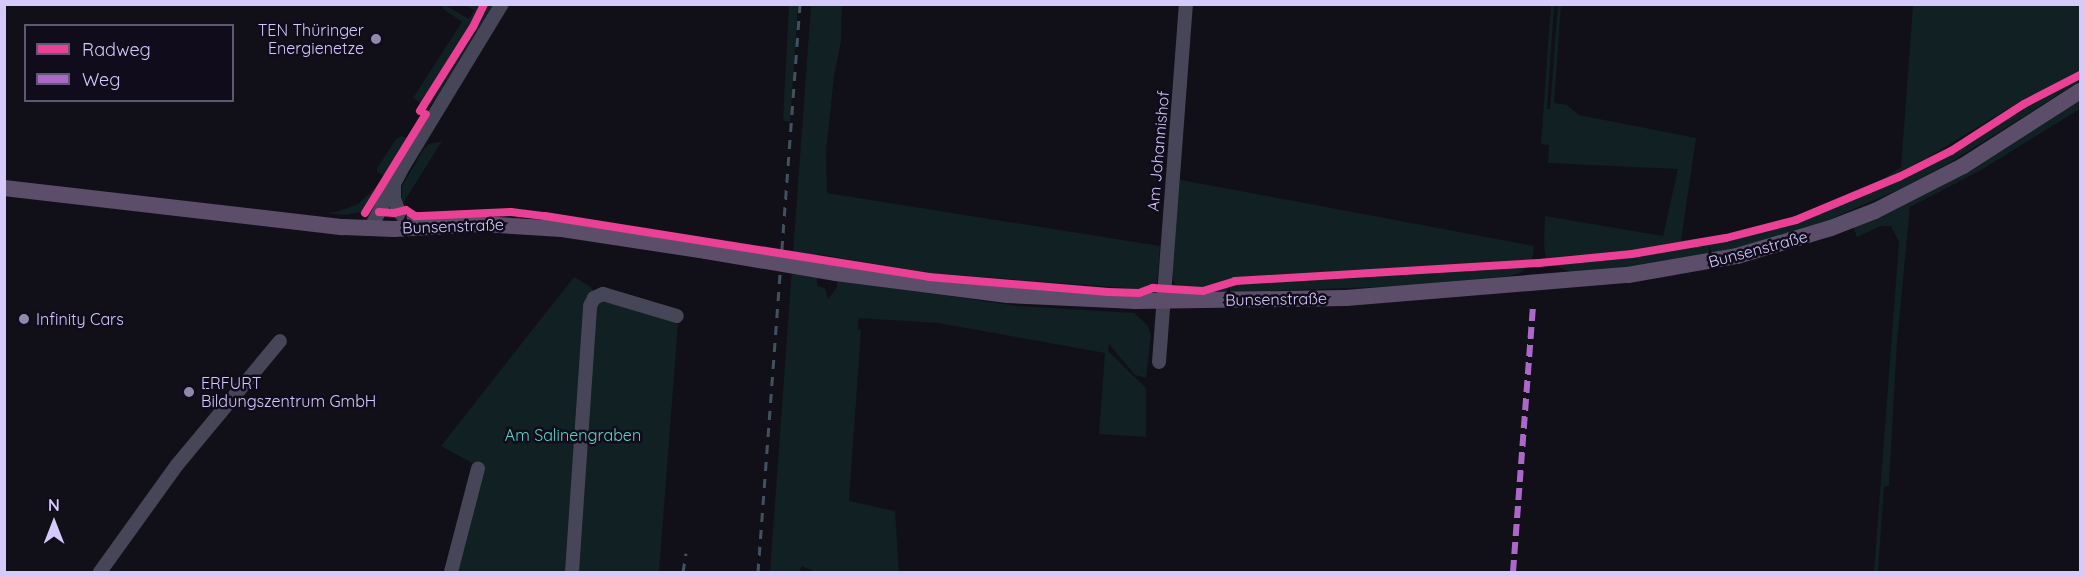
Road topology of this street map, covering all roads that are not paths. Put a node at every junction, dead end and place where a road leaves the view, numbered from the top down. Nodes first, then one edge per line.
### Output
1 (502, 4) edge
2 (1186, 4) edge
3 (2080, 91) edge
4 (394, 184) junction
5 (4, 188) edge
6 (414, 227) junction
7 (371, 228) junction
8 (1163, 301) junction
9 (677, 316) dead end
10 (280, 340) dead end
11 (1159, 362) dead end
12 (478, 468) dead end
13 (100, 573) edge
14 (451, 573) edge
15 (572, 573) edge

1 - 4 street
2 - 8 street, Am Johannishof
3 - 8 main road, Bunsenstraße
4 - 6 street
4 - 7 street
5 - 7 main road, Bunsenstraße
6 - 7 main road, Bunsenstraße
6 - 8 main road, Bunsenstraße, bridge
8 - 11 street, Am Johannishof
9 - 15 street
10 - 13 street
12 - 14 street

